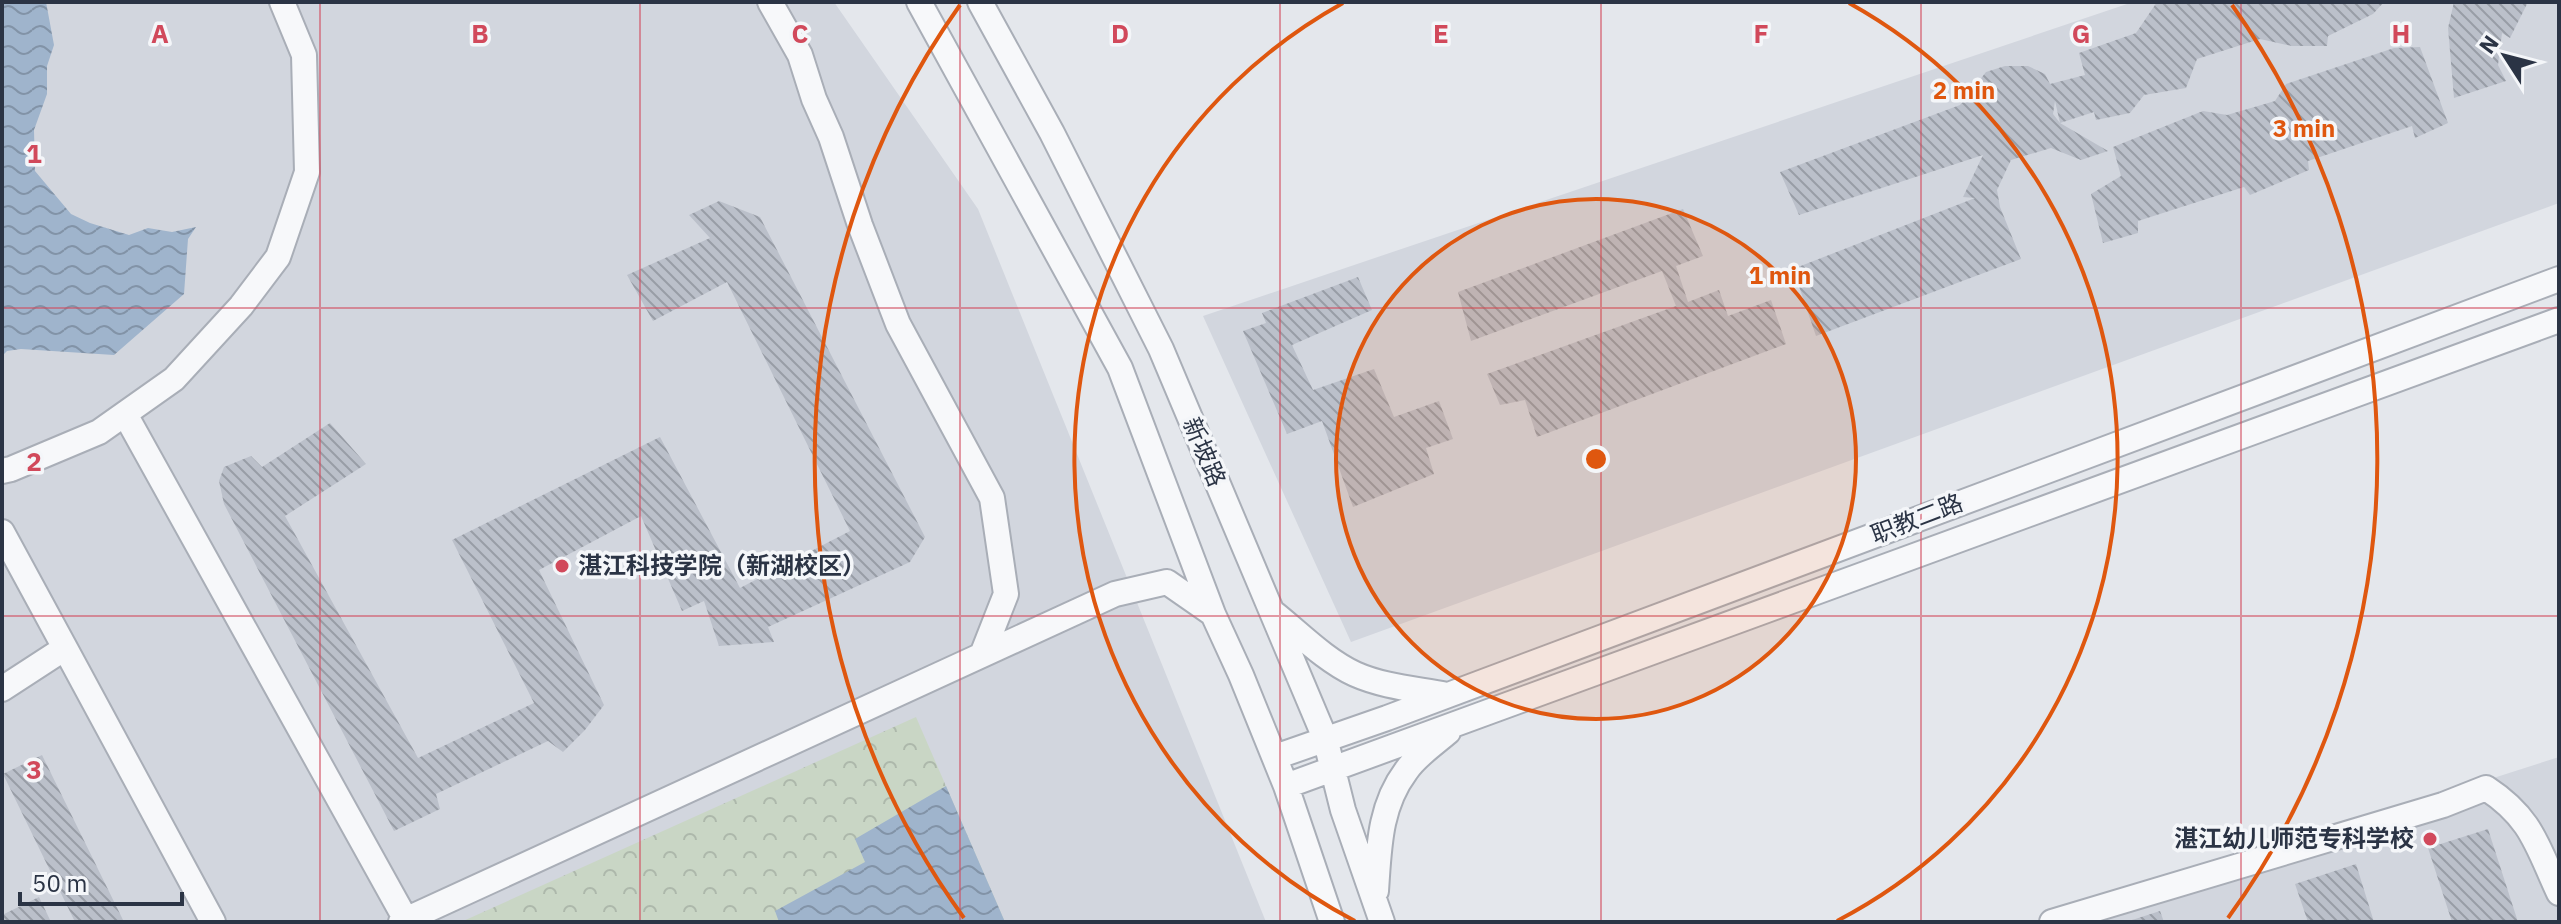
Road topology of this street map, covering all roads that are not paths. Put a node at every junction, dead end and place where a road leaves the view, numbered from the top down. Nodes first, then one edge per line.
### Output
1 (282, 2) edge
2 (770, 2) edge
3 (919, 2) edge
4 (980, 2) edge
5 (2559, 279) edge
6 (2559, 320) edge
7 (125, 414) junction
8 (2, 471) edge
9 (2, 532) edge
10 (1271, 611) junction
11 (1213, 614) junction
12 (65, 648) junction
13 (982, 655) junction
14 (2, 689) edge
15 (1450, 695) junction
16 (1459, 722) junction
17 (1325, 738) junction
18 (1275, 757) junction
19 (1333, 769) junction
20 (1286, 786) junction
21 (2559, 893) edge
22 (1378, 912) edge
23 (404, 921) edge
24 (213, 922) edge
25 (1332, 922) edge
26 (2052, 922) edge

1 - 7 street
2 - 13 street
3 - 11 street, 新坡路
4 - 10 street, 新坡路
5 - 15 street, 职教二路
6 - 16 street, 职教二路
7 - 8 street
7 - 23 street
9 - 12 street
10 - 15 street
10 - 17 street, 新坡路
11 - 13 street
11 - 18 street, 新坡路
12 - 14 street
12 - 24 street
13 - 23 street
15 - 17 street, 职教二路
16 - 19 street, 职教二路
16 - 22 street
17 - 18 street, 职教二路
17 - 19 street, 新坡路
18 - 20 street
19 - 20 street, 职教二路
19 - 22 street, 新坡路
20 - 25 street
21 - 26 street

